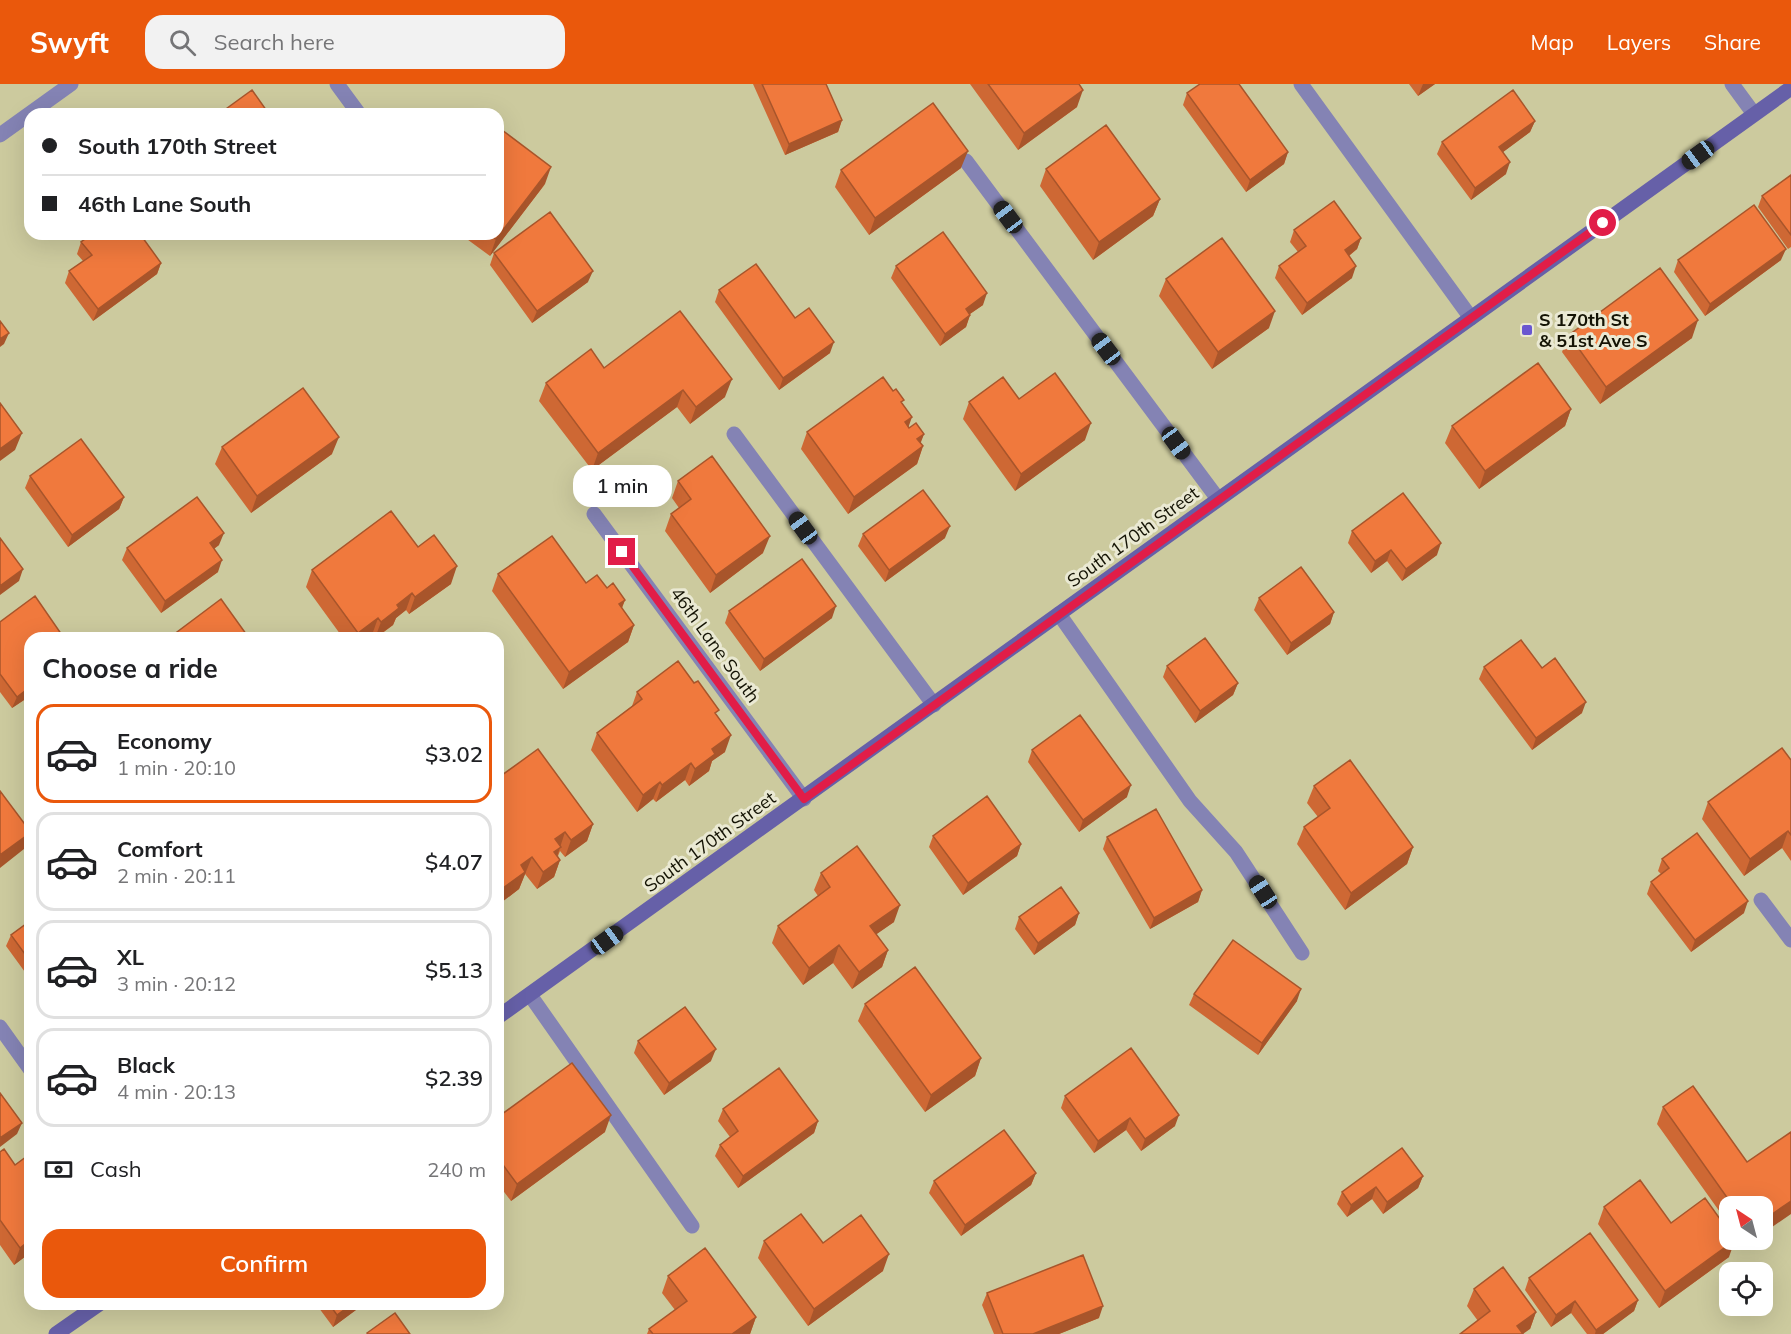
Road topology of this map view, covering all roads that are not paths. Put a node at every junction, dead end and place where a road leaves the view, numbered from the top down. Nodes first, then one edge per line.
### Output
1 (71, 84) edge
2 (337, 84) edge
3 (1301, 84) edge
4 (1732, 84) edge
5 (1791, 88) edge
6 (38, 108) edge
7 (355, 108) edge
8 (1754, 114) junction
9 (24, 118) edge
10 (0, 135) edge
11 (966, 160) edge
12 (1471, 318) junction
13 (734, 434) dead end
14 (1218, 499) junction
15 (594, 514) dead end
16 (1059, 614) junction
17 (934, 705) junction
18 (804, 799) junction
19 (1761, 900) dead end
20 (1791, 940) edge
21 (1302, 953) dead end
22 (530, 995) junction
23 (504, 1013) edge
24 (0, 1027) edge
25 (24, 1061) edge
26 (692, 1226) dead end
27 (90, 1310) edge
28 (56, 1334) edge

1 - 6 street
2 - 7 street
3 - 12 street
4 - 8 street
5 - 8 street, South 170th Street
8 - 12 street, South 170th Street
9 - 10 street
11 - 14 street
12 - 14 street, South 170th Street
13 - 17 street
14 - 16 street, South 170th Street
15 - 18 street, 46th Lane South
16 - 17 street, South 170th Street
16 - 21 street
17 - 18 street, South 170th Street
18 - 22 street, South 170th Street
19 - 20 street
22 - 23 street, South 170th Street
22 - 26 street
24 - 25 street
27 - 28 street

